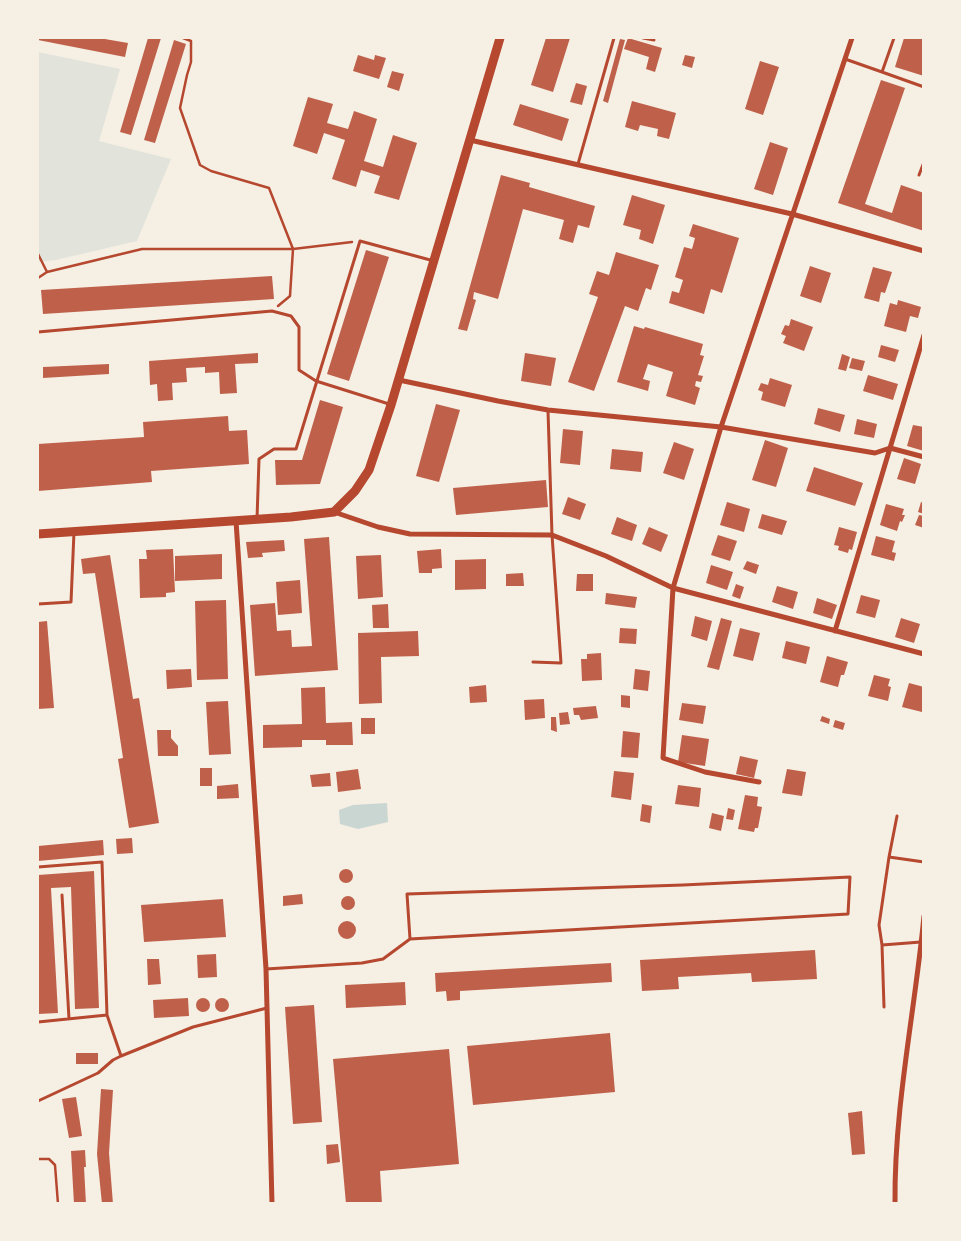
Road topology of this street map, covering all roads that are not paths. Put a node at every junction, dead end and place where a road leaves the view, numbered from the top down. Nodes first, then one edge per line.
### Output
1 (500, 38) edge
2 (614, 38) edge
3 (643, 38) edge
4 (845, 38) edge
5 (894, 38) edge
6 (852, 39) edge
7 (654, 40) dead end
8 (845, 59) junction
9 (882, 72) junction
10 (924, 87) edge
11 (470, 140) junction
12 (924, 162) edge
13 (578, 165) junction
14 (919, 175) dead end
15 (792, 214) junction
16 (924, 250) edge
17 (434, 261) junction
18 (38, 332) edge
19 (924, 335) edge
20 (399, 380) junction
21 (316, 381) junction
22 (391, 404) junction
23 (548, 410) junction
24 (721, 427) junction
25 (890, 448) junction
26 (924, 457) edge
27 (334, 512) junction
28 (257, 520) junction
29 (236, 521) junction
30 (74, 532) junction
31 (38, 534) edge
32 (552, 535) junction
33 (673, 588) junction
34 (38, 604) edge
35 (835, 631) junction
36 (924, 654) edge
37 (533, 662) dead end
38 (759, 782) dead end
39 (897, 816) dead end
40 (889, 856) junction
41 (924, 862) edge
42 (38, 867) edge
43 (62, 895) dead end
44 (924, 916) edge
45 (410, 938) junction
46 (921, 942) junction
47 (882, 945) junction
48 (266, 969) junction
49 (267, 1007) junction
50 (884, 1007) dead end
51 (107, 1015) junction
52 (68, 1019) junction
53 (38, 1022) edge
54 (121, 1056) junction
55 (38, 1101) edge
56 (272, 1204) edge
57 (895, 1204) edge

1 - 11 main road
2 - 13 lane
3 - 7 lane
4 - 6 lane
5 - 9 lane
6 - 8 street
8 - 9 lane
8 - 15 street
9 - 10 lane
11 - 13 street
11 - 17 main road
12 - 14 lane
13 - 15 street
15 - 16 street
15 - 24 street
17 - 20 main road
17 - 21 lane
18 - 21 lane
19 - 25 street
20 - 22 main road
20 - 23 street
21 - 22 lane
21 - 28 lane
22 - 27 main road
23 - 24 street
23 - 32 lane
24 - 25 street
24 - 33 street
25 - 26 street
25 - 35 street
27 - 28 main road
27 - 32 street
28 - 29 main road
29 - 30 main road
29 - 48 street
30 - 31 main road
30 - 34 lane
32 - 33 street
32 - 37 lane
33 - 35 street
33 - 38 street
35 - 36 street
39 - 40 lane
40 - 41 lane
40 - 47 lane
42 - 51 lane
43 - 52 lane
44 - 46 street
45 - 45 lane
45 - 48 lane
46 - 47 lane
46 - 57 street
47 - 50 lane
48 - 49 street
49 - 54 lane
49 - 56 street
51 - 52 lane
51 - 54 lane
52 - 53 lane
54 - 55 lane

